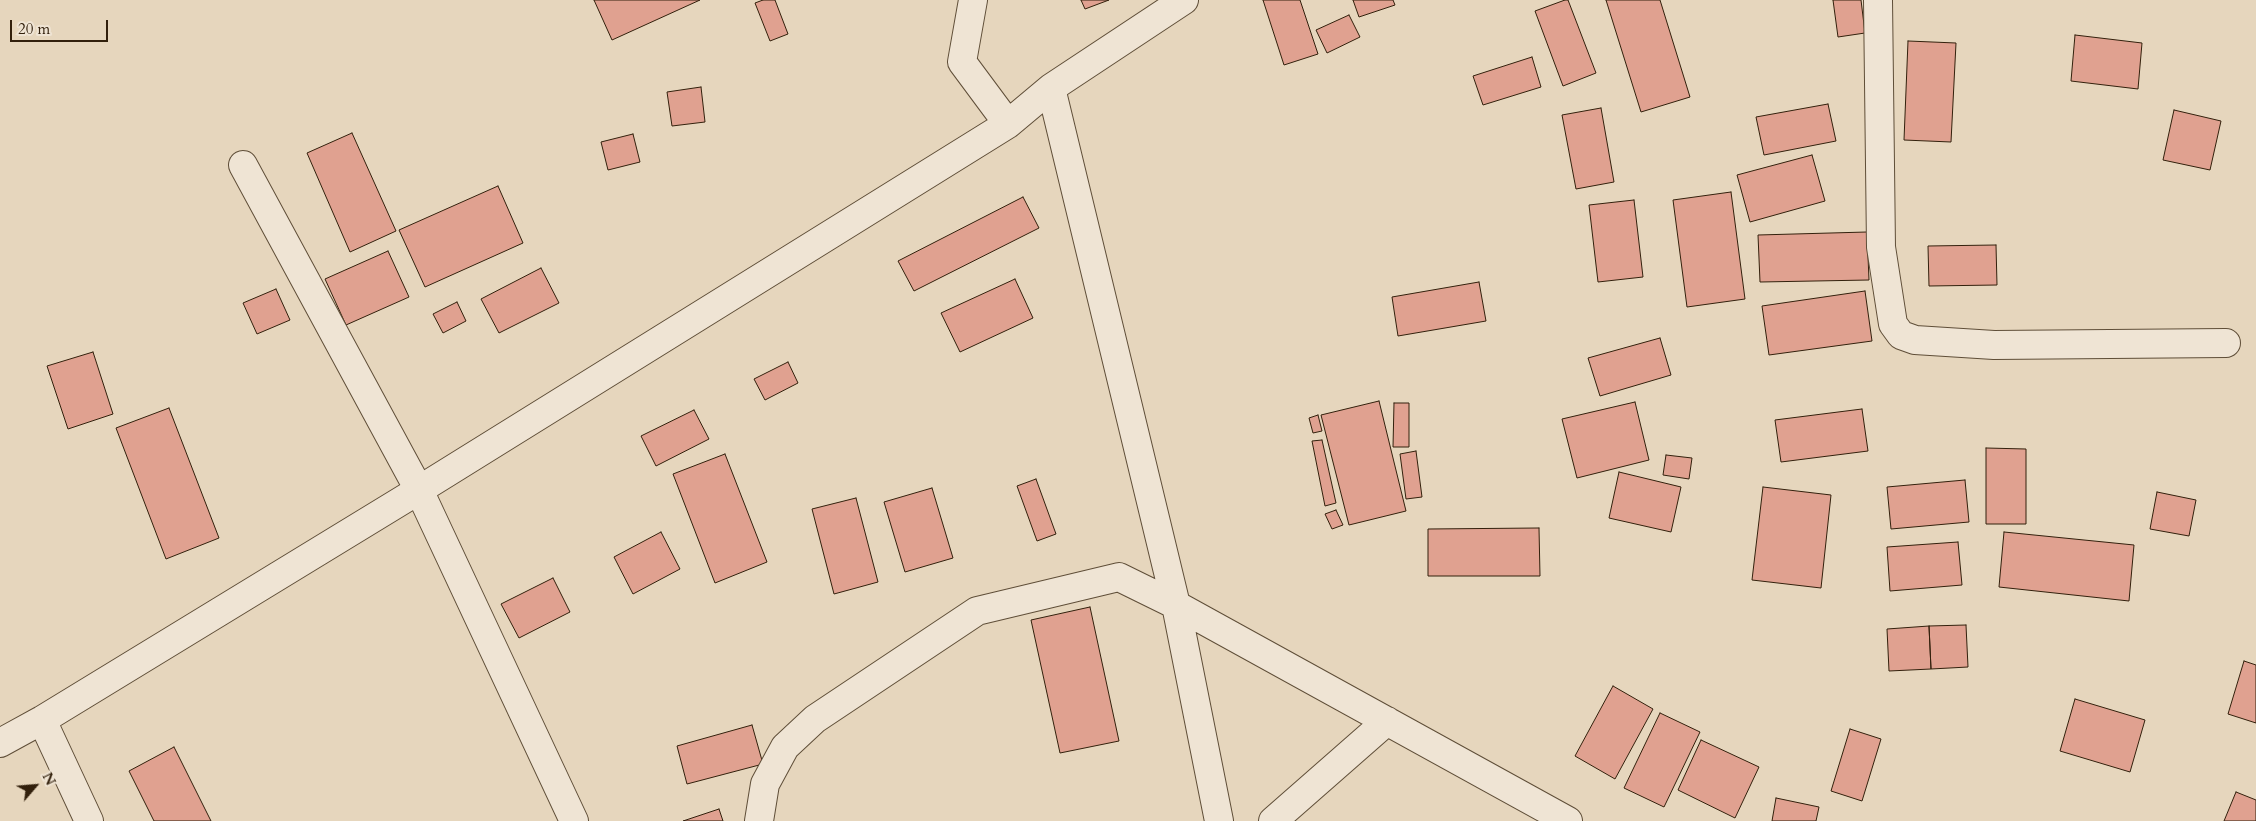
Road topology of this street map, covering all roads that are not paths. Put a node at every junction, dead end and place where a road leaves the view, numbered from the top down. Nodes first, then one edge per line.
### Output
1 (973, 0) edge
2 (1184, 0) edge
3 (1878, 0) edge
4 (1051, 88) junction
5 (1008, 124) junction
6 (243, 164) dead end
7 (2226, 343) dead end
8 (419, 490) junction
9 (1176, 605) junction
10 (42, 720) junction
11 (1387, 721) junction
12 (0, 743) edge
13 (89, 821) edge
14 (574, 821) edge
15 (759, 821) edge
16 (1219, 821) edge
17 (1273, 821) edge
18 (1568, 821) edge

1 - 5 street
2 - 4 street
3 - 7 street
4 - 5 street
4 - 9 street
5 - 8 street
6 - 8 street
8 - 10 street
8 - 14 street
9 - 11 street
9 - 15 street
9 - 16 street
10 - 12 street
10 - 13 street
11 - 17 street
11 - 18 street

